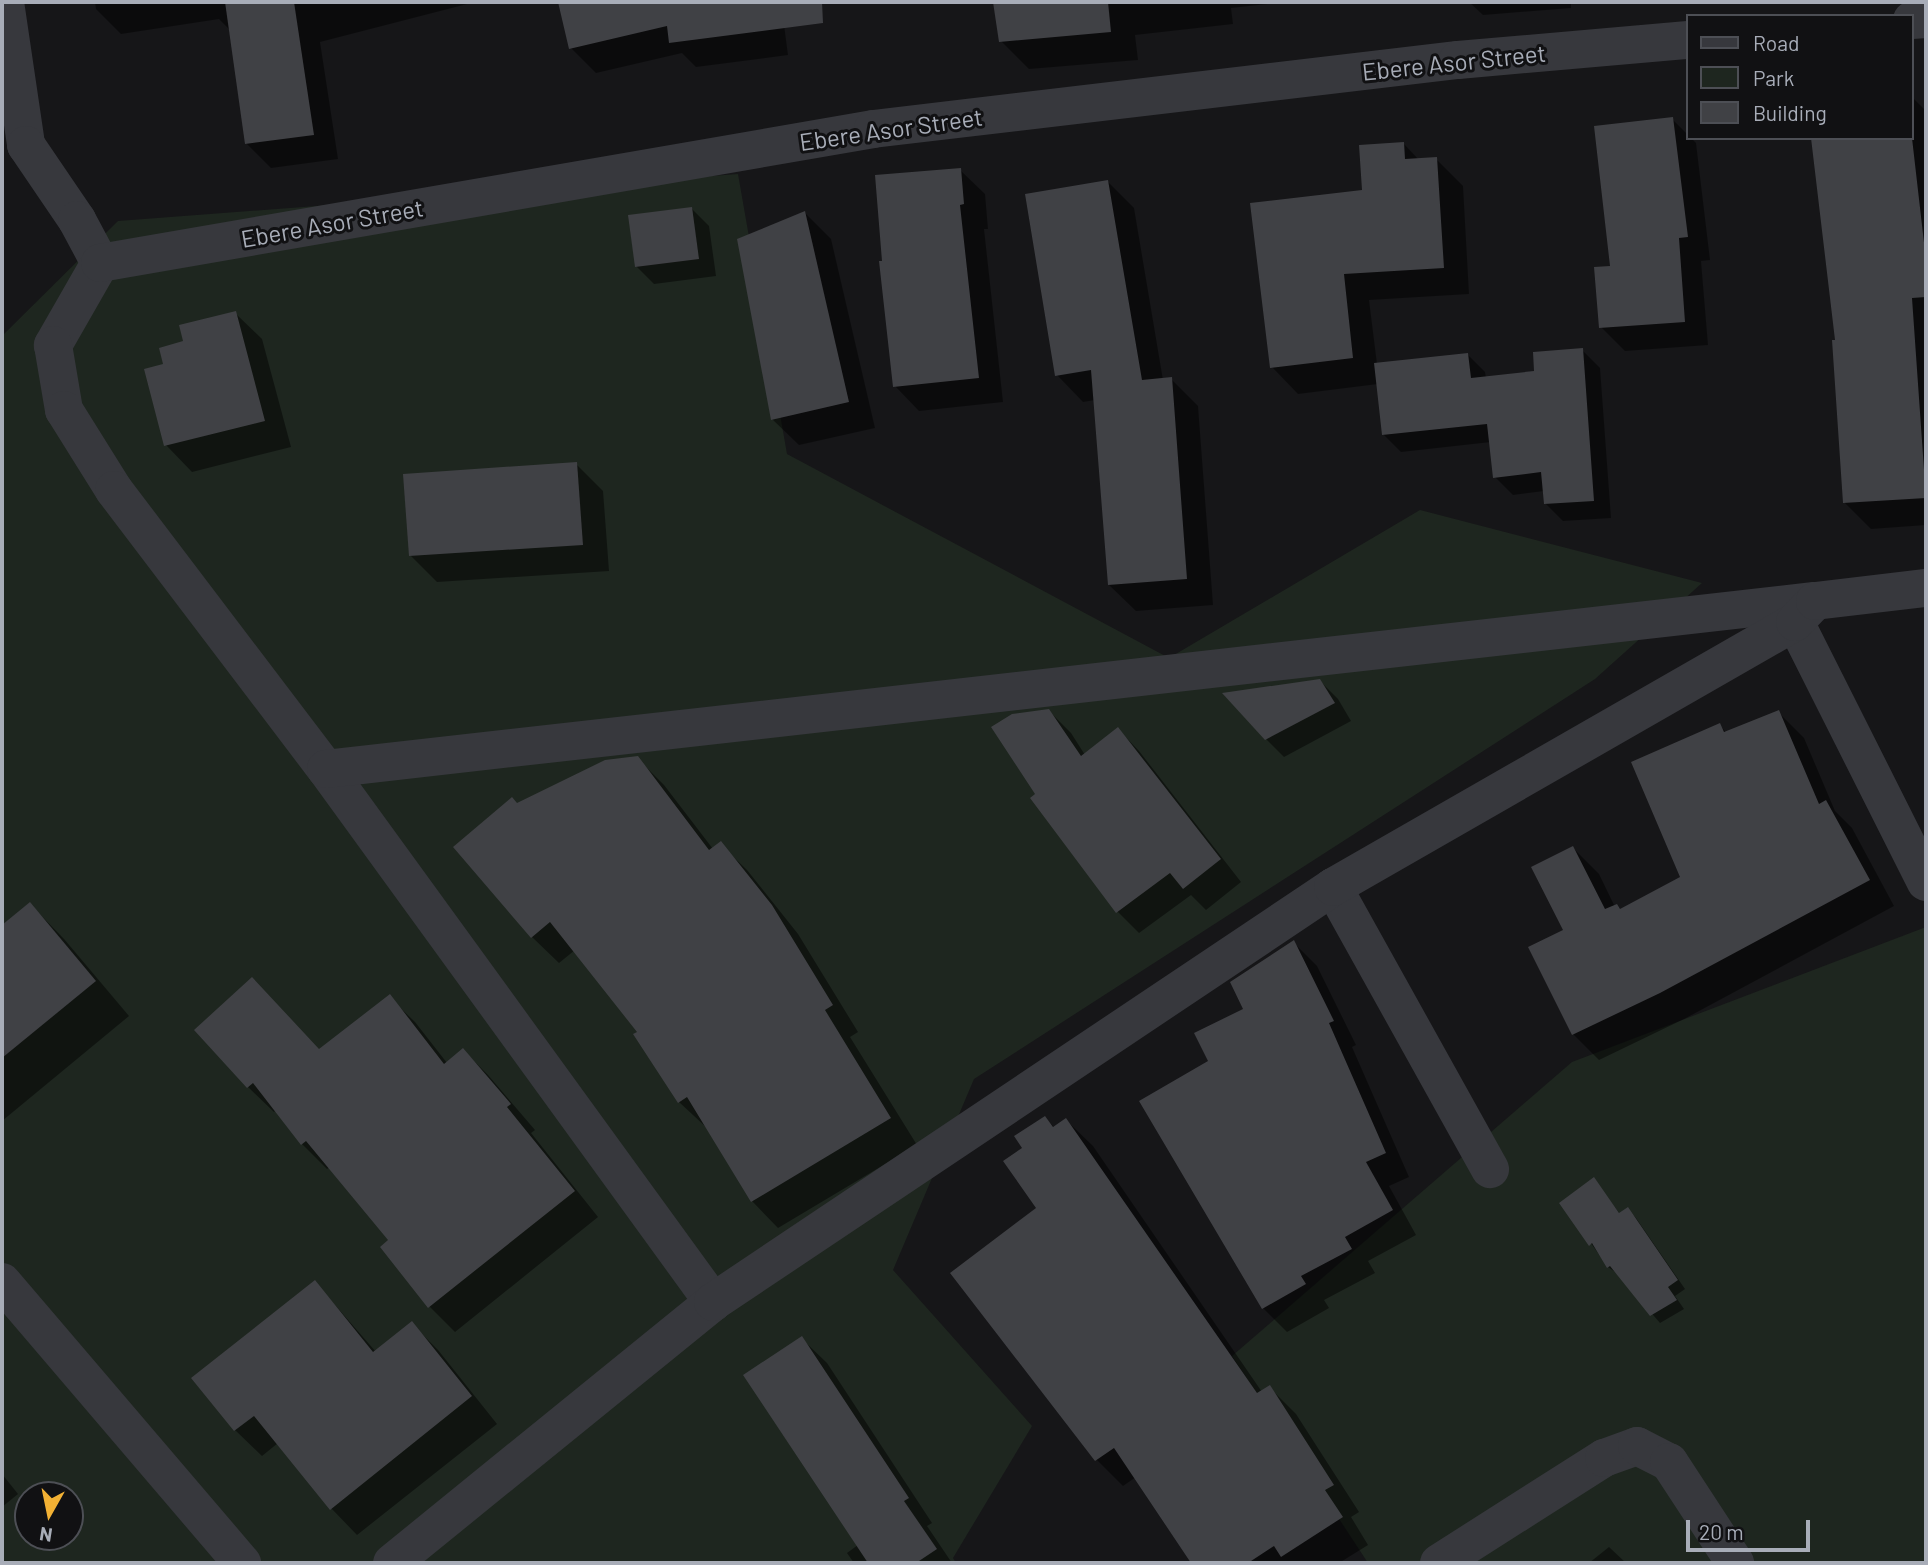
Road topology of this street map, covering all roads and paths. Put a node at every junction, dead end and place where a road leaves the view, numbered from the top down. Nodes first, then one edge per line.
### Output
1 (5, 2) edge
2 (1686, 40) edge
3 (14, 150) edge
4 (100, 263) junction
5 (1926, 588) edge
6 (1805, 611) junction
7 (326, 769) junction
8 (1926, 882) edge
9 (1333, 887) junction
10 (1490, 1169) dead end
11 (2, 1282) edge
12 (713, 1302) junction
13 (242, 1563) edge
14 (393, 1563) edge
15 (1439, 1563) edge
16 (1735, 1563) edge

1 - 3 street
2 - 4 street, Ebere Asor Street
3 - 4 street
4 - 7 street
5 - 6 street
6 - 7 street
6 - 8 street
6 - 9 street
7 - 12 street
9 - 10 street
9 - 12 street
11 - 13 street
12 - 14 street
15 - 16 street

